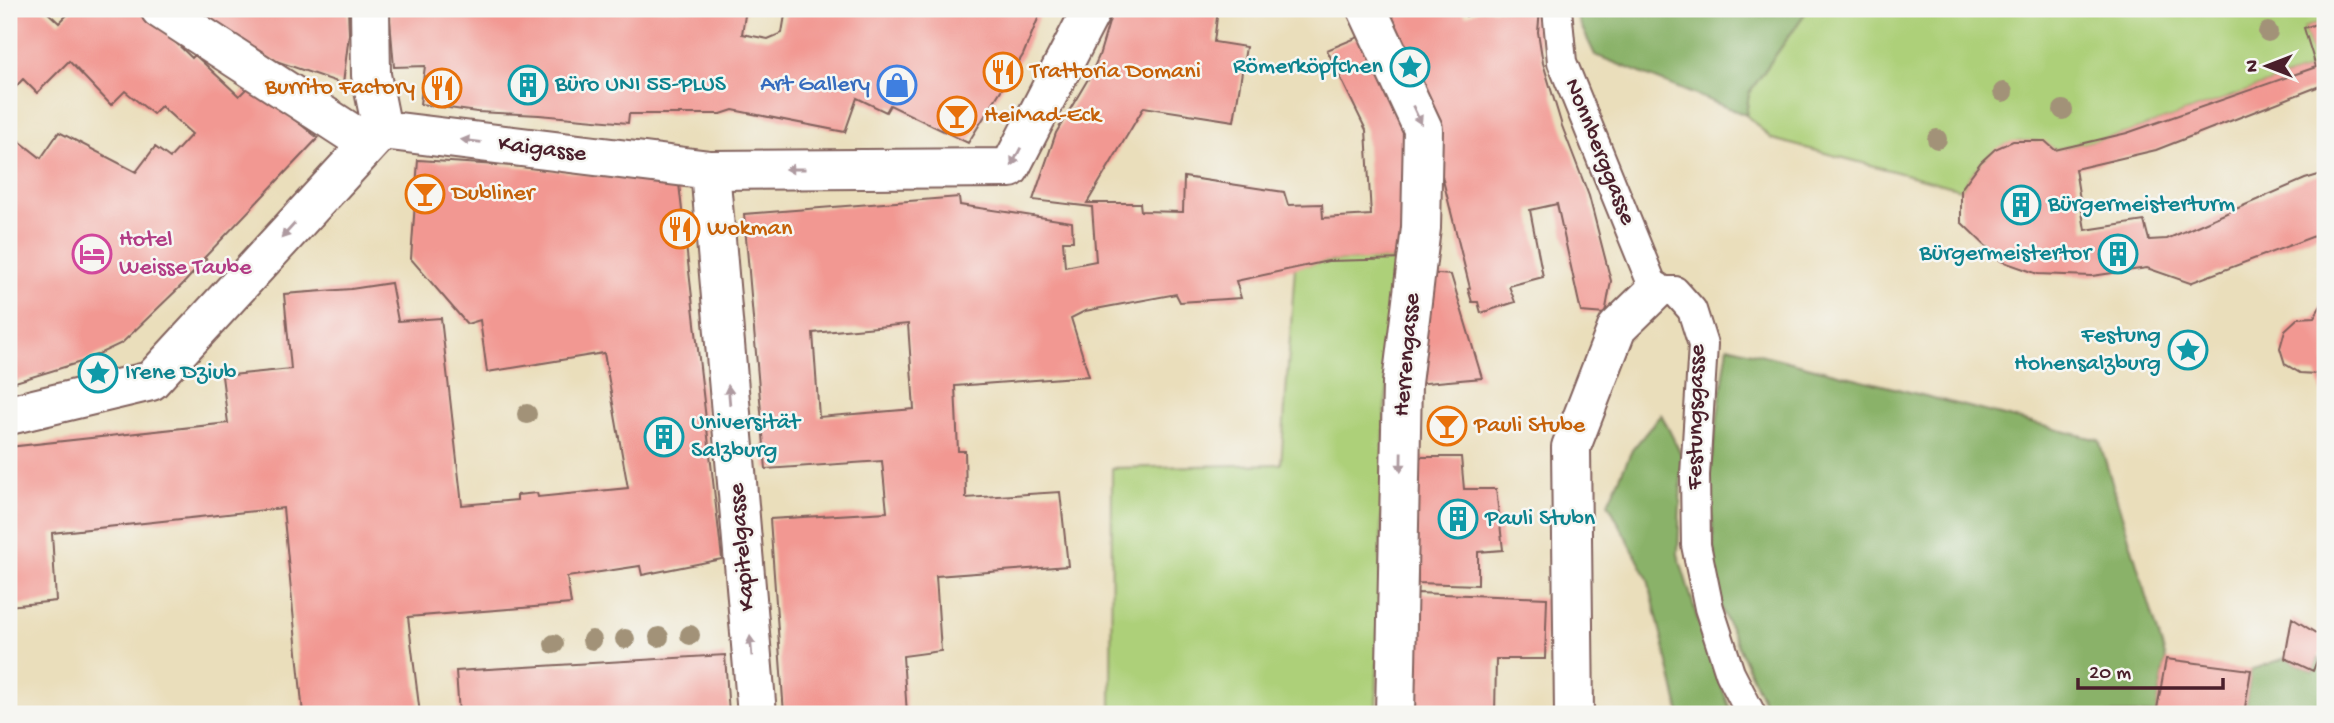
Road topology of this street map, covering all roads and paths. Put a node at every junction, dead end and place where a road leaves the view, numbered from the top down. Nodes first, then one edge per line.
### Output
1 (160, 9) edge
2 (370, 9) edge
3 (1092, 9) edge
4 (1367, 9) edge
5 (1557, 9) edge
6 (375, 137) junction
7 (710, 170) junction
8 (1655, 291) junction
9 (9, 415) edge
10 (757, 714) edge
11 (1395, 714) edge
12 (1574, 714) edge
13 (1751, 714) edge

1 - 6 street
2 - 6 street
3 -> 7 street, Kaigasse
4 -> 11 street, Herrengasse
5 - 8 lane, Nonnberggasse
7 -> 6 street, Kaigasse
6 -> 9 street
10 -> 7 street, Kapitelgasse
8 - 12 street
8 - 13 lane, Festungsgasse

